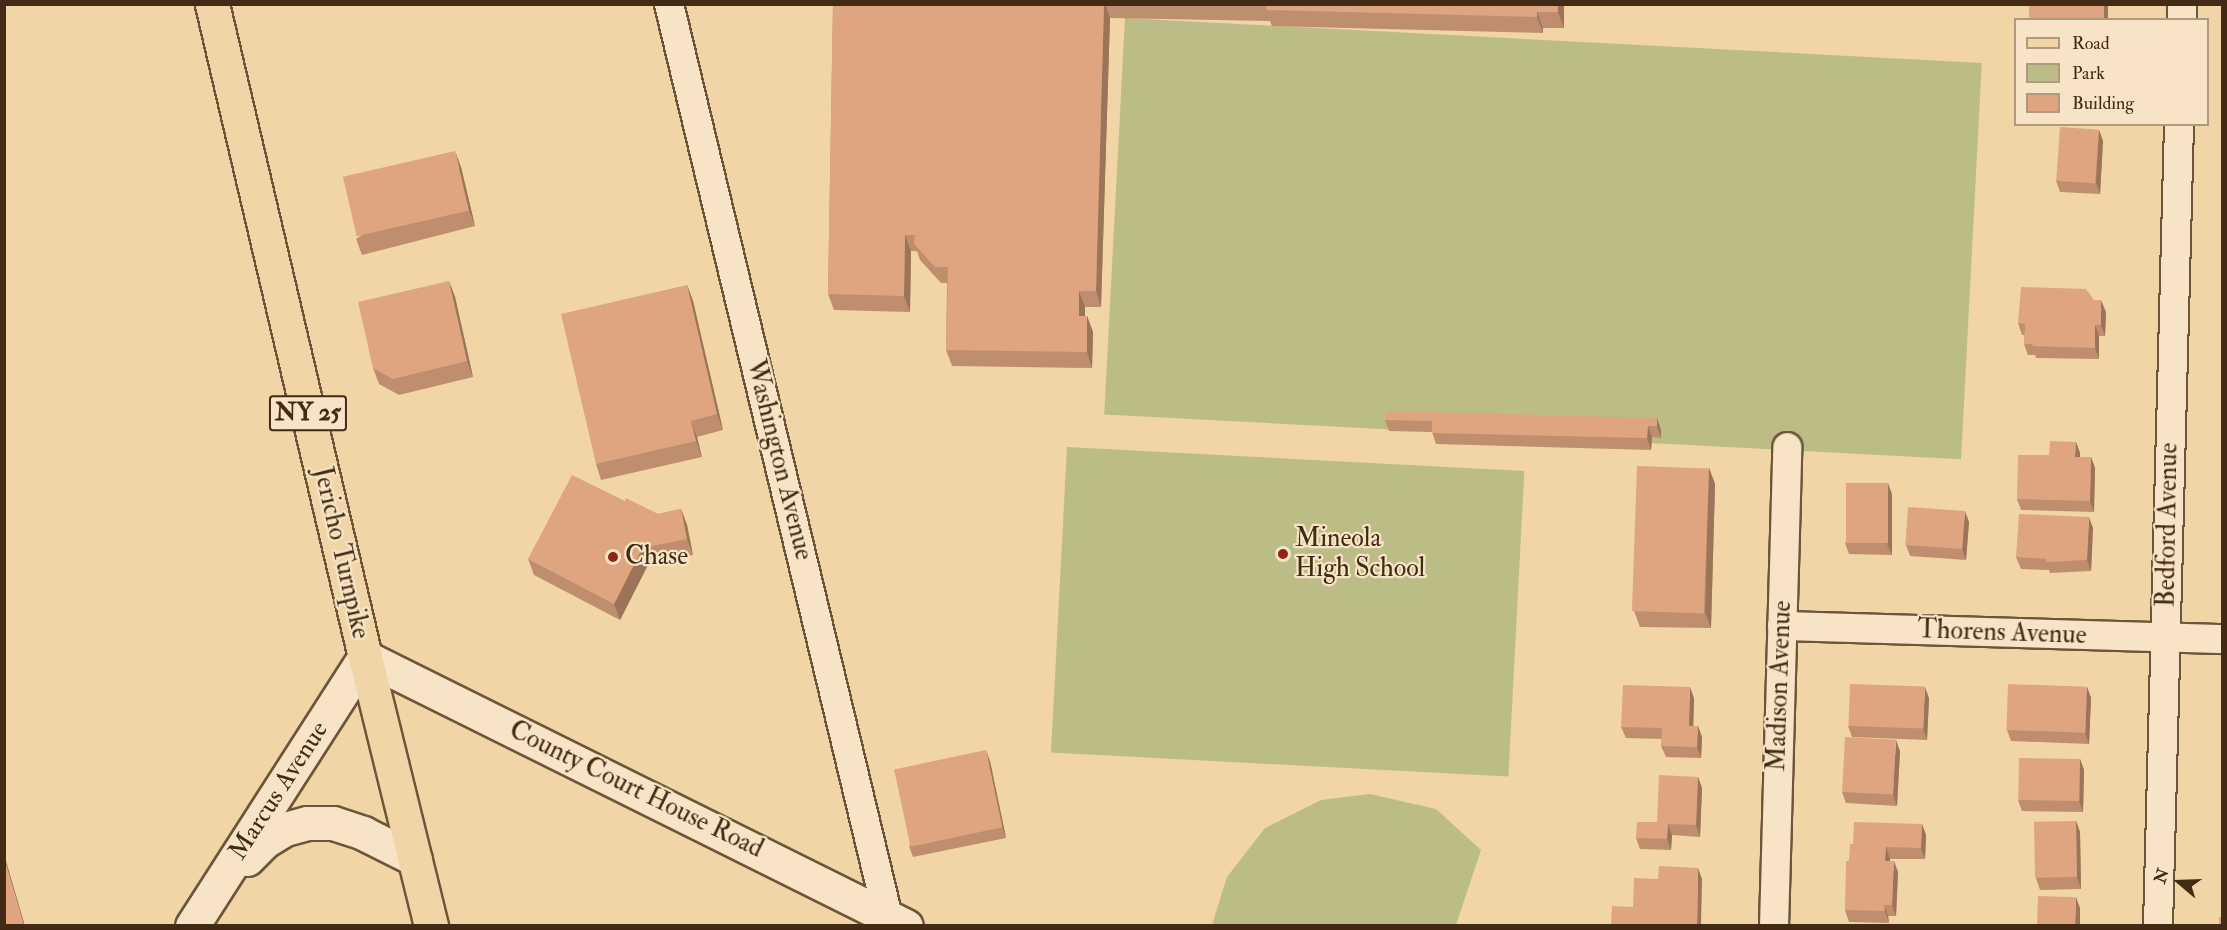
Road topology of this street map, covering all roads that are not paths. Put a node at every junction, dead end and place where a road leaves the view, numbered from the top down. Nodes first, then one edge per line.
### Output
1 (212, 4) edge
2 (669, 4) edge
3 (2179, 126) edge
4 (1787, 447) dead end
5 (1782, 626) junction
6 (2165, 638) junction
7 (2223, 639) edge
8 (365, 657) junction
9 (415, 859) junction
10 (897, 921) edge
11 (192, 926) edge
12 (431, 926) edge
13 (1774, 926) edge
14 (2158, 926) edge

1 - 8 main road, Jericho Turnpike / NY 25
2 - 10 street, Washington Avenue
3 - 6 street, Bedford Avenue
4 - 5 street, Madison Avenue
5 - 6 street, Thorens Avenue
5 - 13 street, Madison Avenue
6 - 7 street, Thorens Avenue
6 - 14 street, Bedford Avenue
8 - 9 main road, Jericho Turnpike / NY 25
8 - 10 main road, County Court House Road
8 - 11 main road, Marcus Avenue
9 - 11 main road
9 - 12 main road, Jericho Turnpike / NY 25

